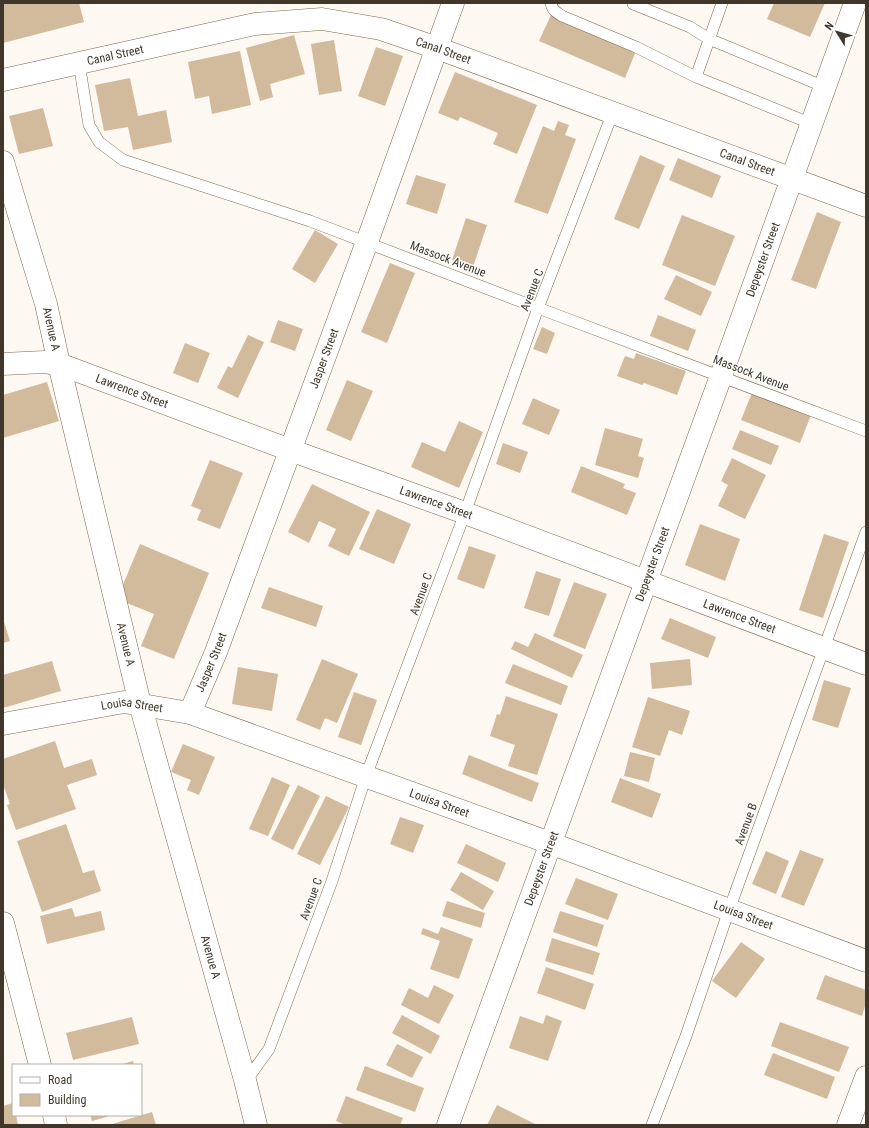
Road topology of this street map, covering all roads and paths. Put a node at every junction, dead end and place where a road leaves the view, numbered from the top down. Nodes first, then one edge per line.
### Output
1 (453, 3) edge
2 (551, 3) edge
3 (722, 3) edge
4 (855, 3) edge
5 (633, 4) edge
6 (709, 40) junction
7 (438, 48) junction
8 (79, 64) junction
9 (696, 77) junction
10 (3, 80) edge
11 (825, 87) junction
12 (613, 112) junction
13 (812, 124) junction
14 (3, 162) edge
15 (792, 178) junction
16 (866, 206) edge
17 (367, 242) junction
18 (538, 308) junction
19 (3, 364) edge
20 (59, 364) junction
21 (721, 376) junction
22 (866, 431) edge
23 (290, 450) junction
24 (465, 513) junction
25 (866, 532) edge
26 (646, 581) junction
27 (824, 648) junction
28 (866, 664) edge
29 (140, 704) junction
30 (190, 713) junction
31 (3, 724) edge
32 (366, 776) junction
33 (550, 843) junction
34 (729, 910) junction
35 (3, 923) edge
36 (866, 961) edge
37 (40, 1064) edge
38 (866, 1077) edge
39 (244, 1080) junction
40 (256, 1125) edge
41 (448, 1125) edge
42 (652, 1125) edge
43 (848, 1125) edge

1 - 7 street, Jasper Street
2 - 9 lane
3 - 6 lane
4 - 11 street, Depeyster Street
5 - 6 lane
6 - 9 lane
6 - 11 lane
7 - 8 street, Canal Street
7 - 12 street, Canal Street
7 - 17 street, Jasper Street
8 - 10 street, Canal Street
8 - 17 lane, Massock Avenue
9 - 13 lane
11 - 13 street, Depeyster Street
12 - 15 street, Canal Street
12 - 18 lane, Avenue C
13 - 15 street, Depeyster Street
14 - 20 street, Avenue A
15 - 16 street, Canal Street
15 - 21 street, Depeyster Street
17 - 18 lane, Massock Avenue
17 - 23 street, Jasper Street
18 - 21 lane, Massock Avenue
18 - 24 lane, Avenue C
19 - 20 street, Lawrence Street
20 - 23 street, Lawrence Street
20 - 29 street, Avenue A
21 - 22 lane, Massock Avenue
21 - 26 street, Depeyster Street
23 - 24 street, Lawrence Street
23 - 30 street, Jasper Street
24 - 26 street, Lawrence Street
24 - 32 lane, Avenue C
25 - 27 lane, Avenue B
26 - 27 street, Lawrence Street
26 - 33 street, Depeyster Street
27 - 28 street, Lawrence Street
27 - 34 lane, Avenue B
29 - 30 street, Louisa Street
29 - 31 street, Louisa Street
29 - 39 street, Avenue A
30 - 32 street, Louisa Street
32 - 33 street, Louisa Street
32 - 39 lane, Avenue C
33 - 34 street, Louisa Street
33 - 41 street, Depeyster Street
34 - 36 street, Louisa Street
34 - 42 lane, Avenue B
35 - 37 street
38 - 43 street
39 - 40 street, Avenue A

